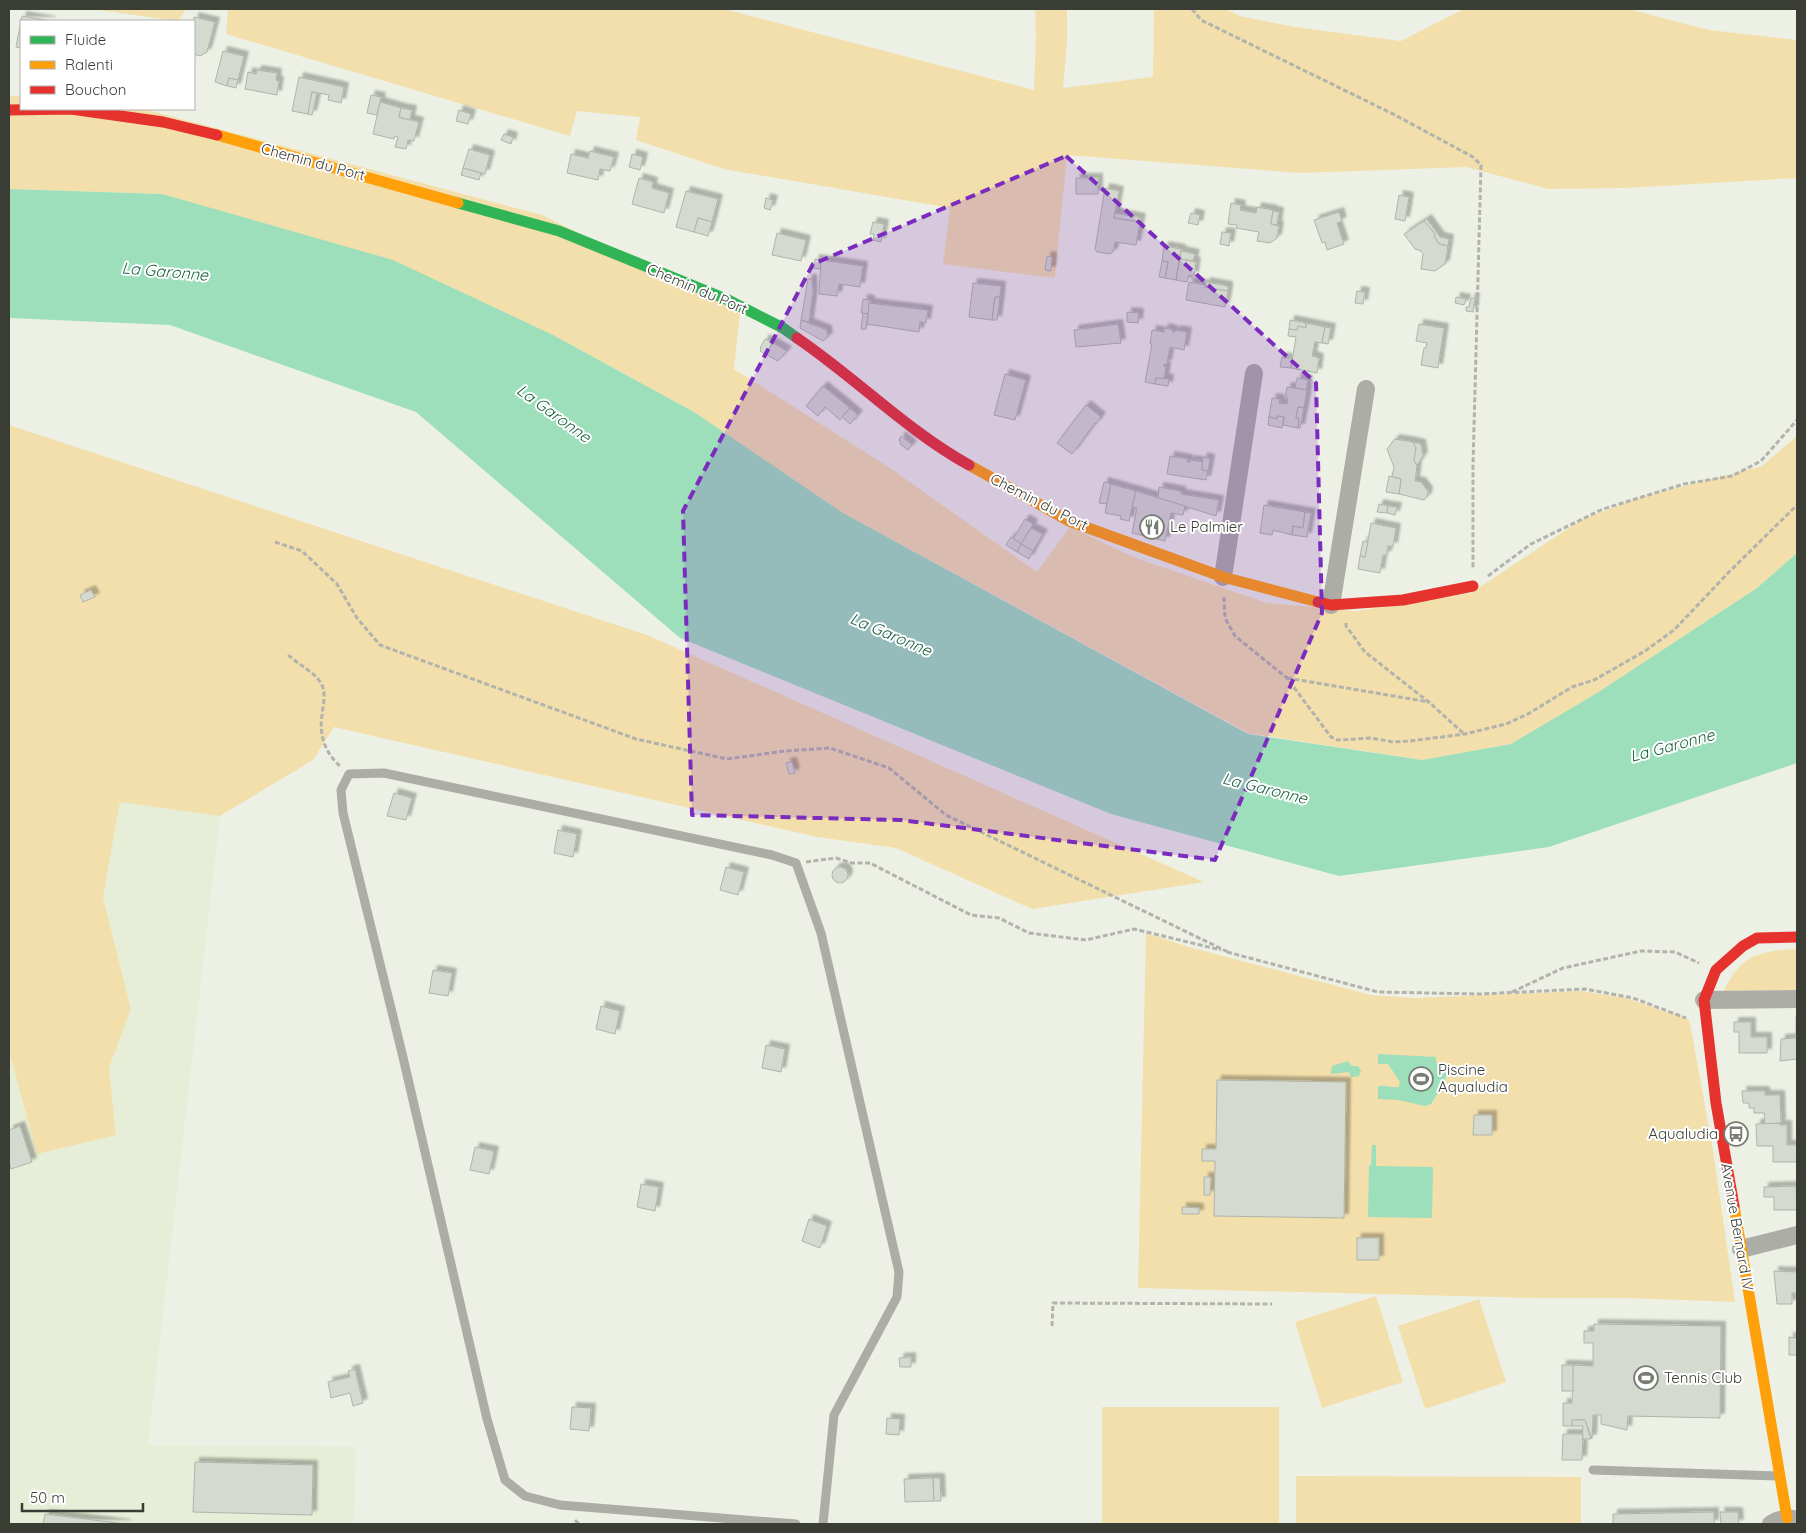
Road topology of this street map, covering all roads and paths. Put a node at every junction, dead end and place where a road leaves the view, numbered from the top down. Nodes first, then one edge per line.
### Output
1 (1192, 9) edge
2 (9, 110) edge
3 (1254, 373) dead end
4 (1366, 389) dead end
5 (1797, 420) edge
6 (1797, 505) edge
7 (275, 542) dead end
8 (1223, 578) junction
9 (1473, 586) junction
10 (1338, 604) junction
11 (288, 655) dead end
12 (1287, 678) junction
13 (1430, 702) junction
14 (1465, 734) junction
15 (349, 774) junction
16 (796, 863) junction
17 (1797, 937) edge
18 (1228, 952) junction
19 (1716, 970) junction
20 (1511, 992) junction
21 (1797, 999) edge
22 (1705, 1008) junction
23 (1797, 1235) edge
24 (1742, 1249) junction
25 (1272, 1304) dead end
26 (1052, 1326) dead end
27 (1592, 1470) dead end
28 (1780, 1476) junction
29 (575, 1520) dead end
30 (1785, 1521) edge
31 (579, 1524) edge
32 (796, 1524) edge
33 (823, 1524) edge

1 - 9 path
2 - 8 street, Chemin du Port
3 - 8 street
4 - 10 street
5 - 9 path
6 - 14 path
7 - 18 path
8 - 10 street, Chemin du Port
8 - 12 path
9 - 10 street, Chemin du Port
10 - 13 path
11 - 15 path
12 - 13 path
12 - 14 path
13 - 14 path
15 - 16 lane
15 - 32 lane
16 - 18 path
16 - 33 lane
17 - 19 street, Avenue Bernard IV
18 - 20 path
19 - 20 path
19 - 22 street, Avenue Bernard IV
20 - 22 path
21 - 22 street
22 - 24 street, Avenue Bernard IV
23 - 24 street
24 - 28 street, Avenue Bernard IV
25 - 26 path
27 - 28 lane
28 - 30 street, Avenue Bernard IV
29 - 31 path

